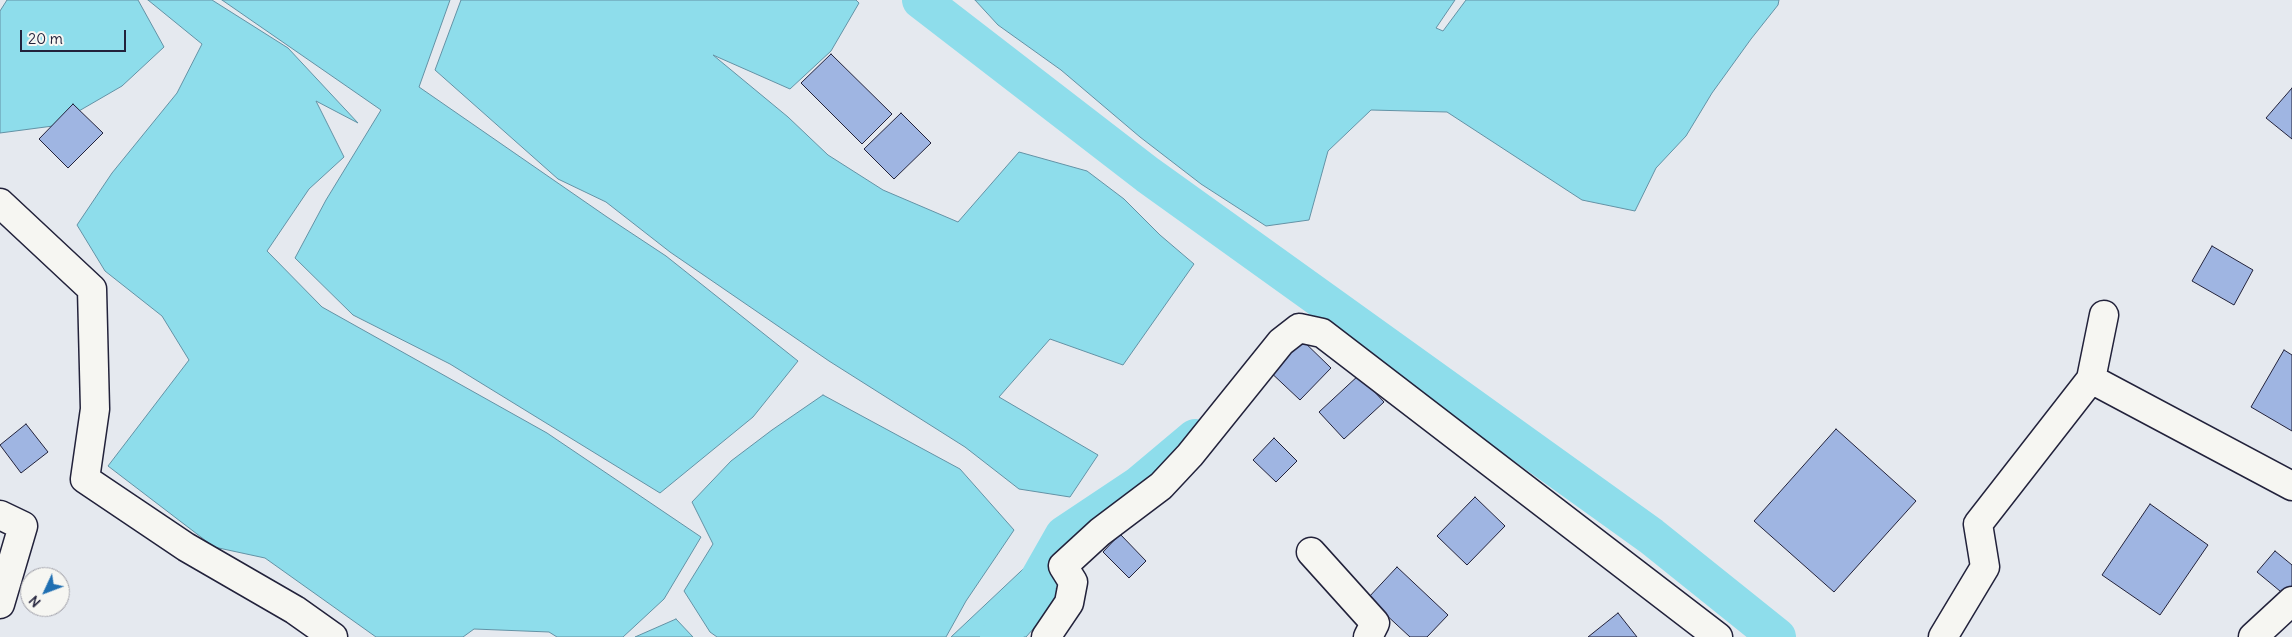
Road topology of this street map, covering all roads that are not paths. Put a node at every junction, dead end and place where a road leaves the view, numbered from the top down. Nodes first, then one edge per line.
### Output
1 (0, 203) edge
2 (2104, 315) dead end
3 (2091, 379) junction
4 (2292, 486) edge
5 (0, 515) edge
6 (1310, 552) dead end
7 (2292, 600) edge
8 (0, 604) edge
9 (333, 637) edge
10 (1046, 637) edge
11 (1368, 637) edge
12 (1718, 637) edge
13 (1944, 637) edge
14 (2253, 637) edge

1 - 9 street
2 - 3 street
3 - 4 street
3 - 13 street
5 - 8 street
6 - 11 street
7 - 14 street
10 - 12 street

